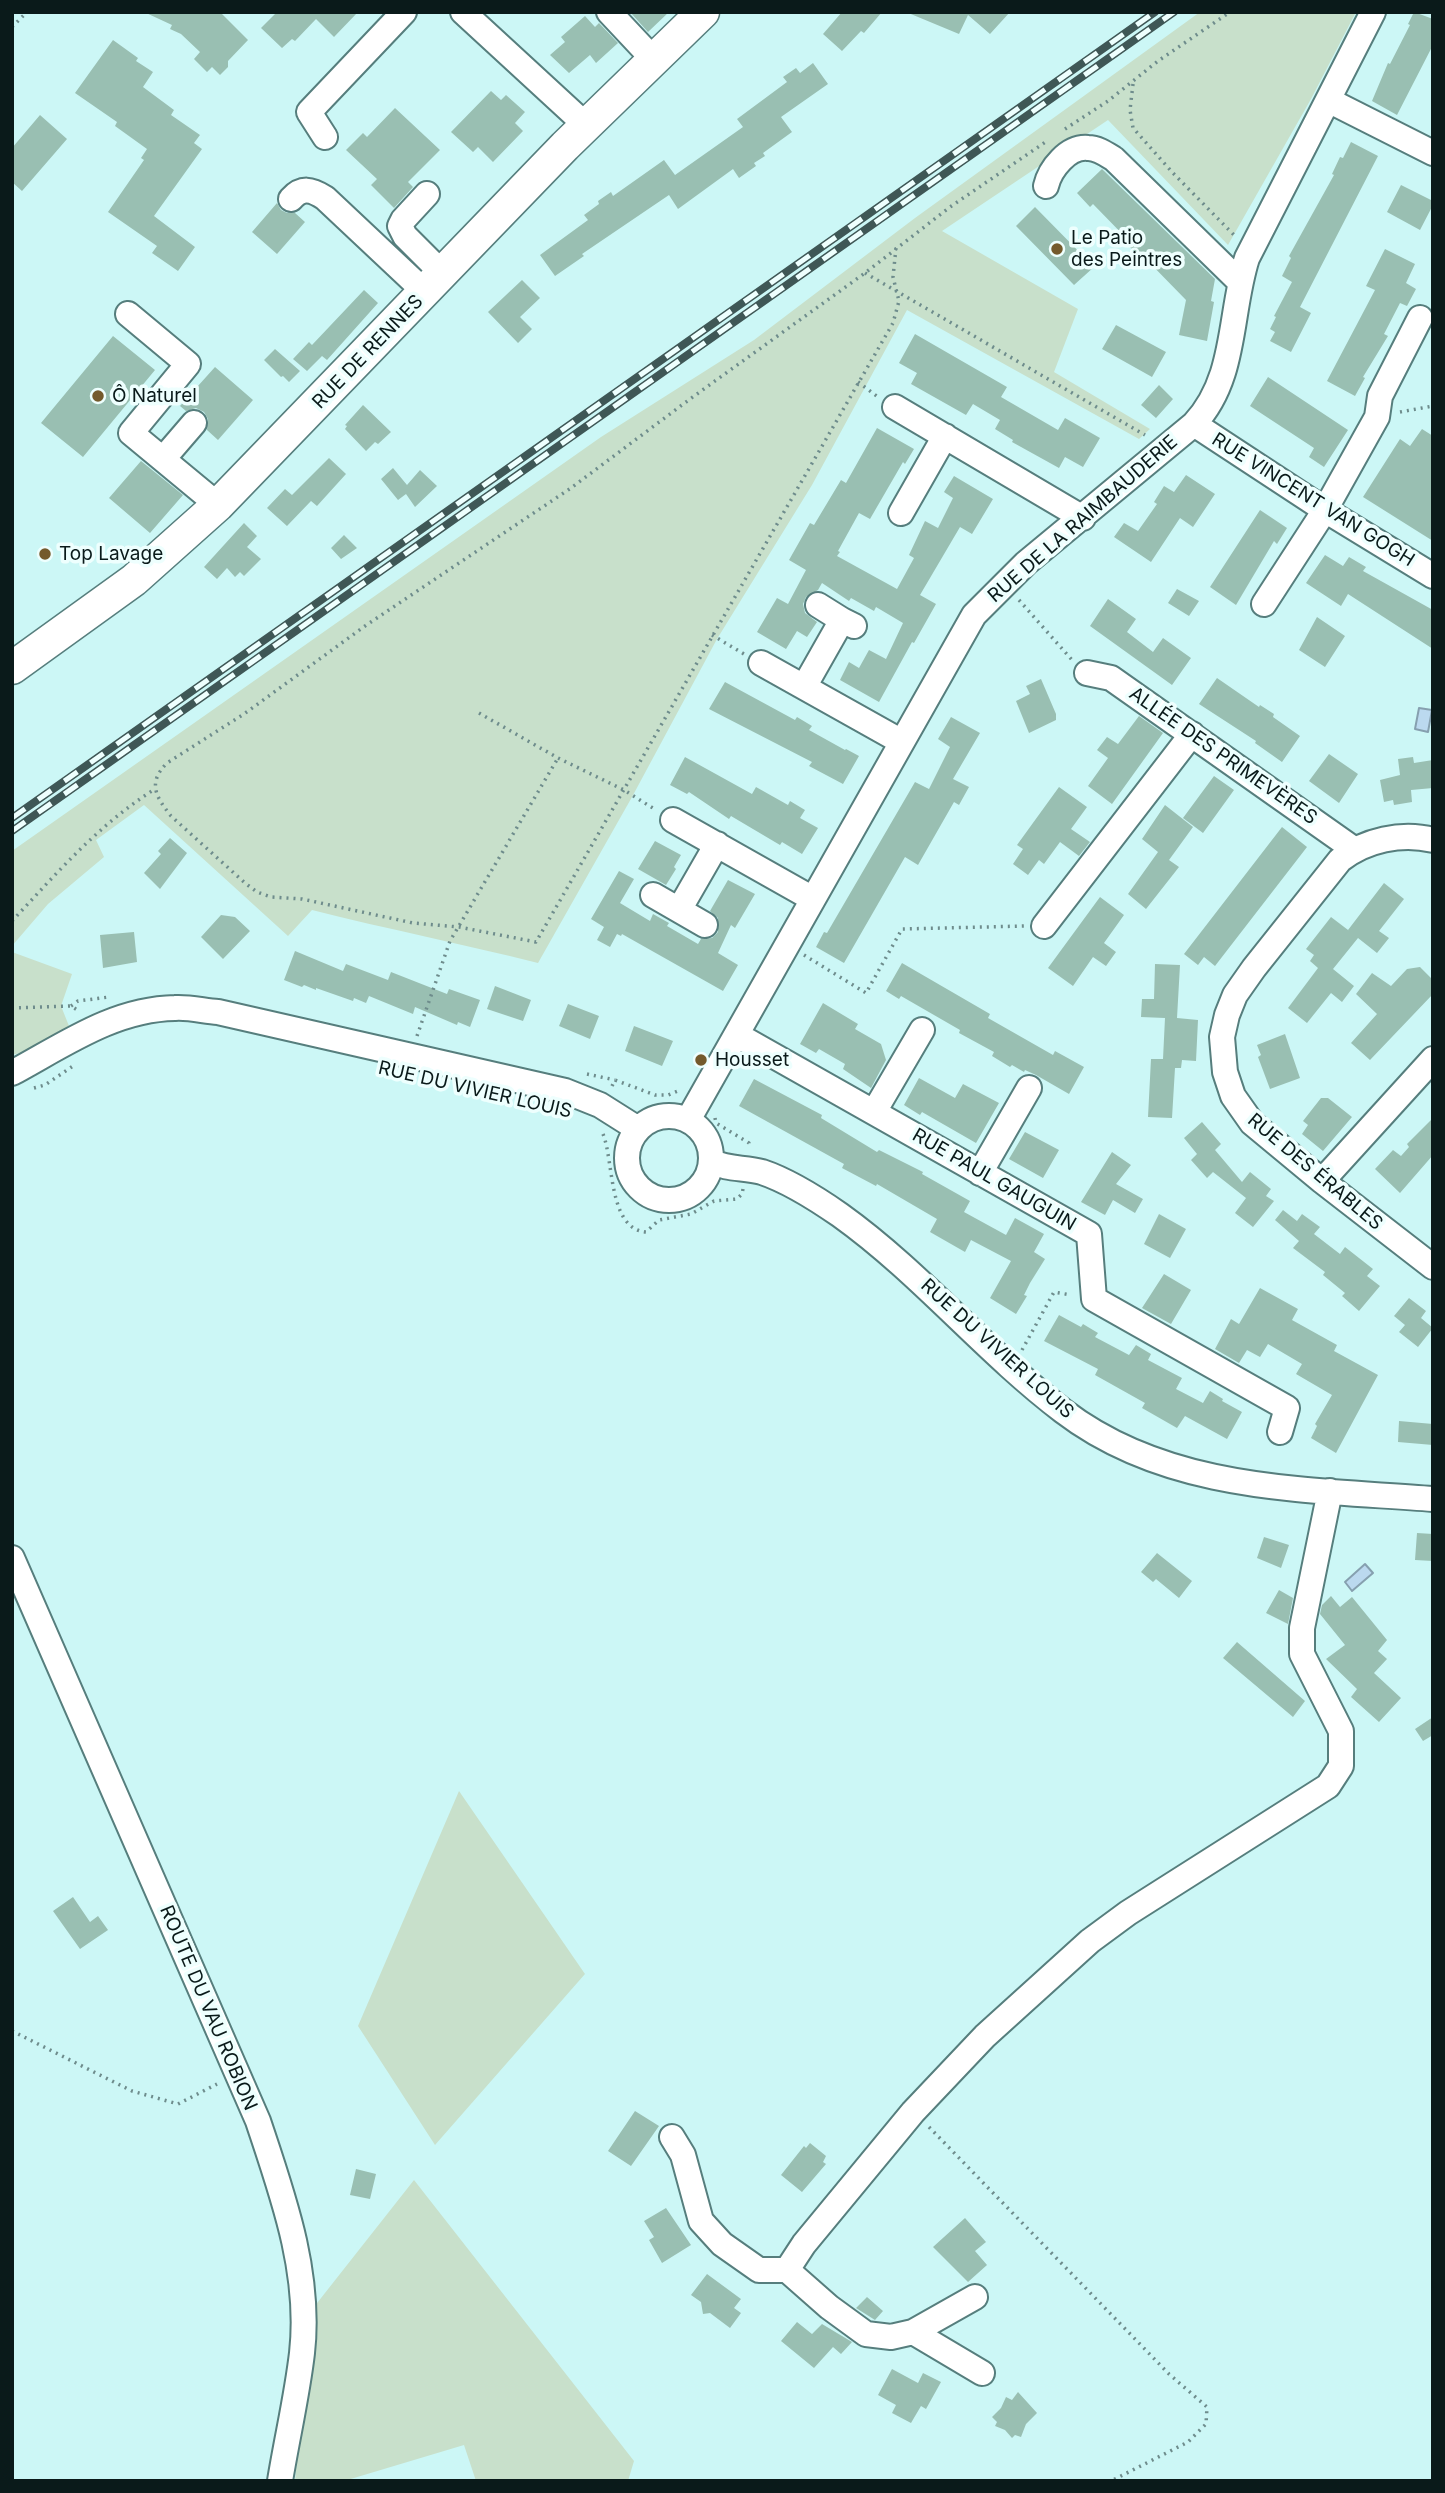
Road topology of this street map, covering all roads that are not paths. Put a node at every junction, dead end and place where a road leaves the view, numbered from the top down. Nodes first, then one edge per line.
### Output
1 (404, 12) edge
2 (463, 12) edge
3 (609, 12) edge
4 (704, 12) edge
5 (1373, 12) edge
6 (654, 60) junction
7 (1328, 100) junction
8 (584, 127) junction
9 (325, 137) dead end
10 (1433, 153) edge
11 (1046, 186) dead end
12 (427, 194) dead end
13 (291, 200) dead end
14 (1240, 282) junction
15 (433, 283) junction
16 (128, 314) dead end
17 (1420, 318) dead end
18 (895, 407) dead end
19 (194, 423) dead end
20 (1194, 424) junction
21 (945, 436) junction
22 (163, 459) junction
23 (218, 505) junction
24 (1325, 510) junction
25 (901, 513) dead end
26 (1083, 517) junction
27 (1433, 576) edge
28 (1264, 604) dead end
29 (818, 606) dead end
30 (761, 663) road end
31 (12, 668) edge
32 (1087, 673) road end
33 (804, 687) junction
34 (1192, 734) junction
35 (902, 742) junction
36 (673, 820) road end
37 (1433, 839) edge
38 (717, 844) junction
39 (1355, 850) junction
40 (653, 895) dead end
41 (814, 899) junction
42 (679, 910) junction
43 (705, 925) dead end
44 (1044, 926) road end
45 (922, 1030) dead end
46 (737, 1035) junction
47 (1433, 1059) edge
48 (12, 1073) edge
49 (1029, 1088) dead end
50 (874, 1112) junction
51 (688, 1120) junction
52 (638, 1129) junction
53 (711, 1161) junction
54 (980, 1173) junction
55 (1322, 1181) junction
56 (1433, 1267) edge
57 (1280, 1432) dead end
58 (1329, 1491) junction
59 (1433, 1499) edge
60 (12, 1558) edge
61 (672, 2137) dead end
62 (787, 2270) junction
63 (975, 2297) dead end
64 (913, 2332) junction
65 (982, 2373) dead end
66 (280, 2481) edge

1 - 9 street
2 - 8 street
3 - 6 street
4 - 6 main road, RUE DE RENNES
5 - 7 street, RUE DE LA RAIMBAUDERIE
6 - 8 main road, RUE DE RENNES
7 - 10 street
7 - 14 street, RUE DE LA RAIMBAUDERIE
8 - 15 main road, RUE DE RENNES
11 - 14 street
12 - 15 street
13 - 15 street
14 - 20 street, RUE DE LA RAIMBAUDERIE
15 - 23 main road, RUE DE RENNES
16 - 22 street
17 - 24 street
18 - 21 street
19 - 22 street
20 - 24 street, RUE VINCENT VAN GOGH
20 - 26 street, RUE DE LA RAIMBAUDERIE
21 - 25 street
21 - 26 street
22 - 23 street
23 - 31 main road, RUE DE RENNES
24 - 27 street, RUE VINCENT VAN GOGH
24 - 28 street
26 - 35 street, RUE DE LA RAIMBAUDERIE
29 - 33 street
30 - 33 street
32 - 34 street, ALLÉE DES PRIMEVÈRES
33 - 35 street
34 - 39 street, ALLÉE DES PRIMEVÈRES
34 - 44 street
35 - 41 street, RUE DE LA RAIMBAUDERIE
36 - 38 street
37 - 39 street, RUE DES ÉRABLES
38 - 41 street
38 - 42 street
39 - 55 street, RUE DES ÉRABLES
40 - 42 street
41 - 46 street, RUE DE LA RAIMBAUDERIE
42 - 43 street
45 - 50 street
46 - 50 street, RUE PAUL GAUGUIN
46 - 51 street, RUE DE LA RAIMBAUDERIE
47 - 55 street
48 - 52 street, RUE DU VIVIER LOUIS
49 - 54 street
50 - 54 street, RUE PAUL GAUGUIN
51 - 52 street
51 - 53 street
52 - 53 street
53 - 58 street, RUE DU VIVIER LOUIS
54 - 57 street, RUE PAUL GAUGUIN
55 - 56 street, RUE DES ÉRABLES
58 - 59 street, RUE DU VIVIER LOUIS
58 - 62 street
60 - 66 street, ROUTE DU VAU ROBION
61 - 62 street
62 - 64 street
63 - 64 street
64 - 65 street

